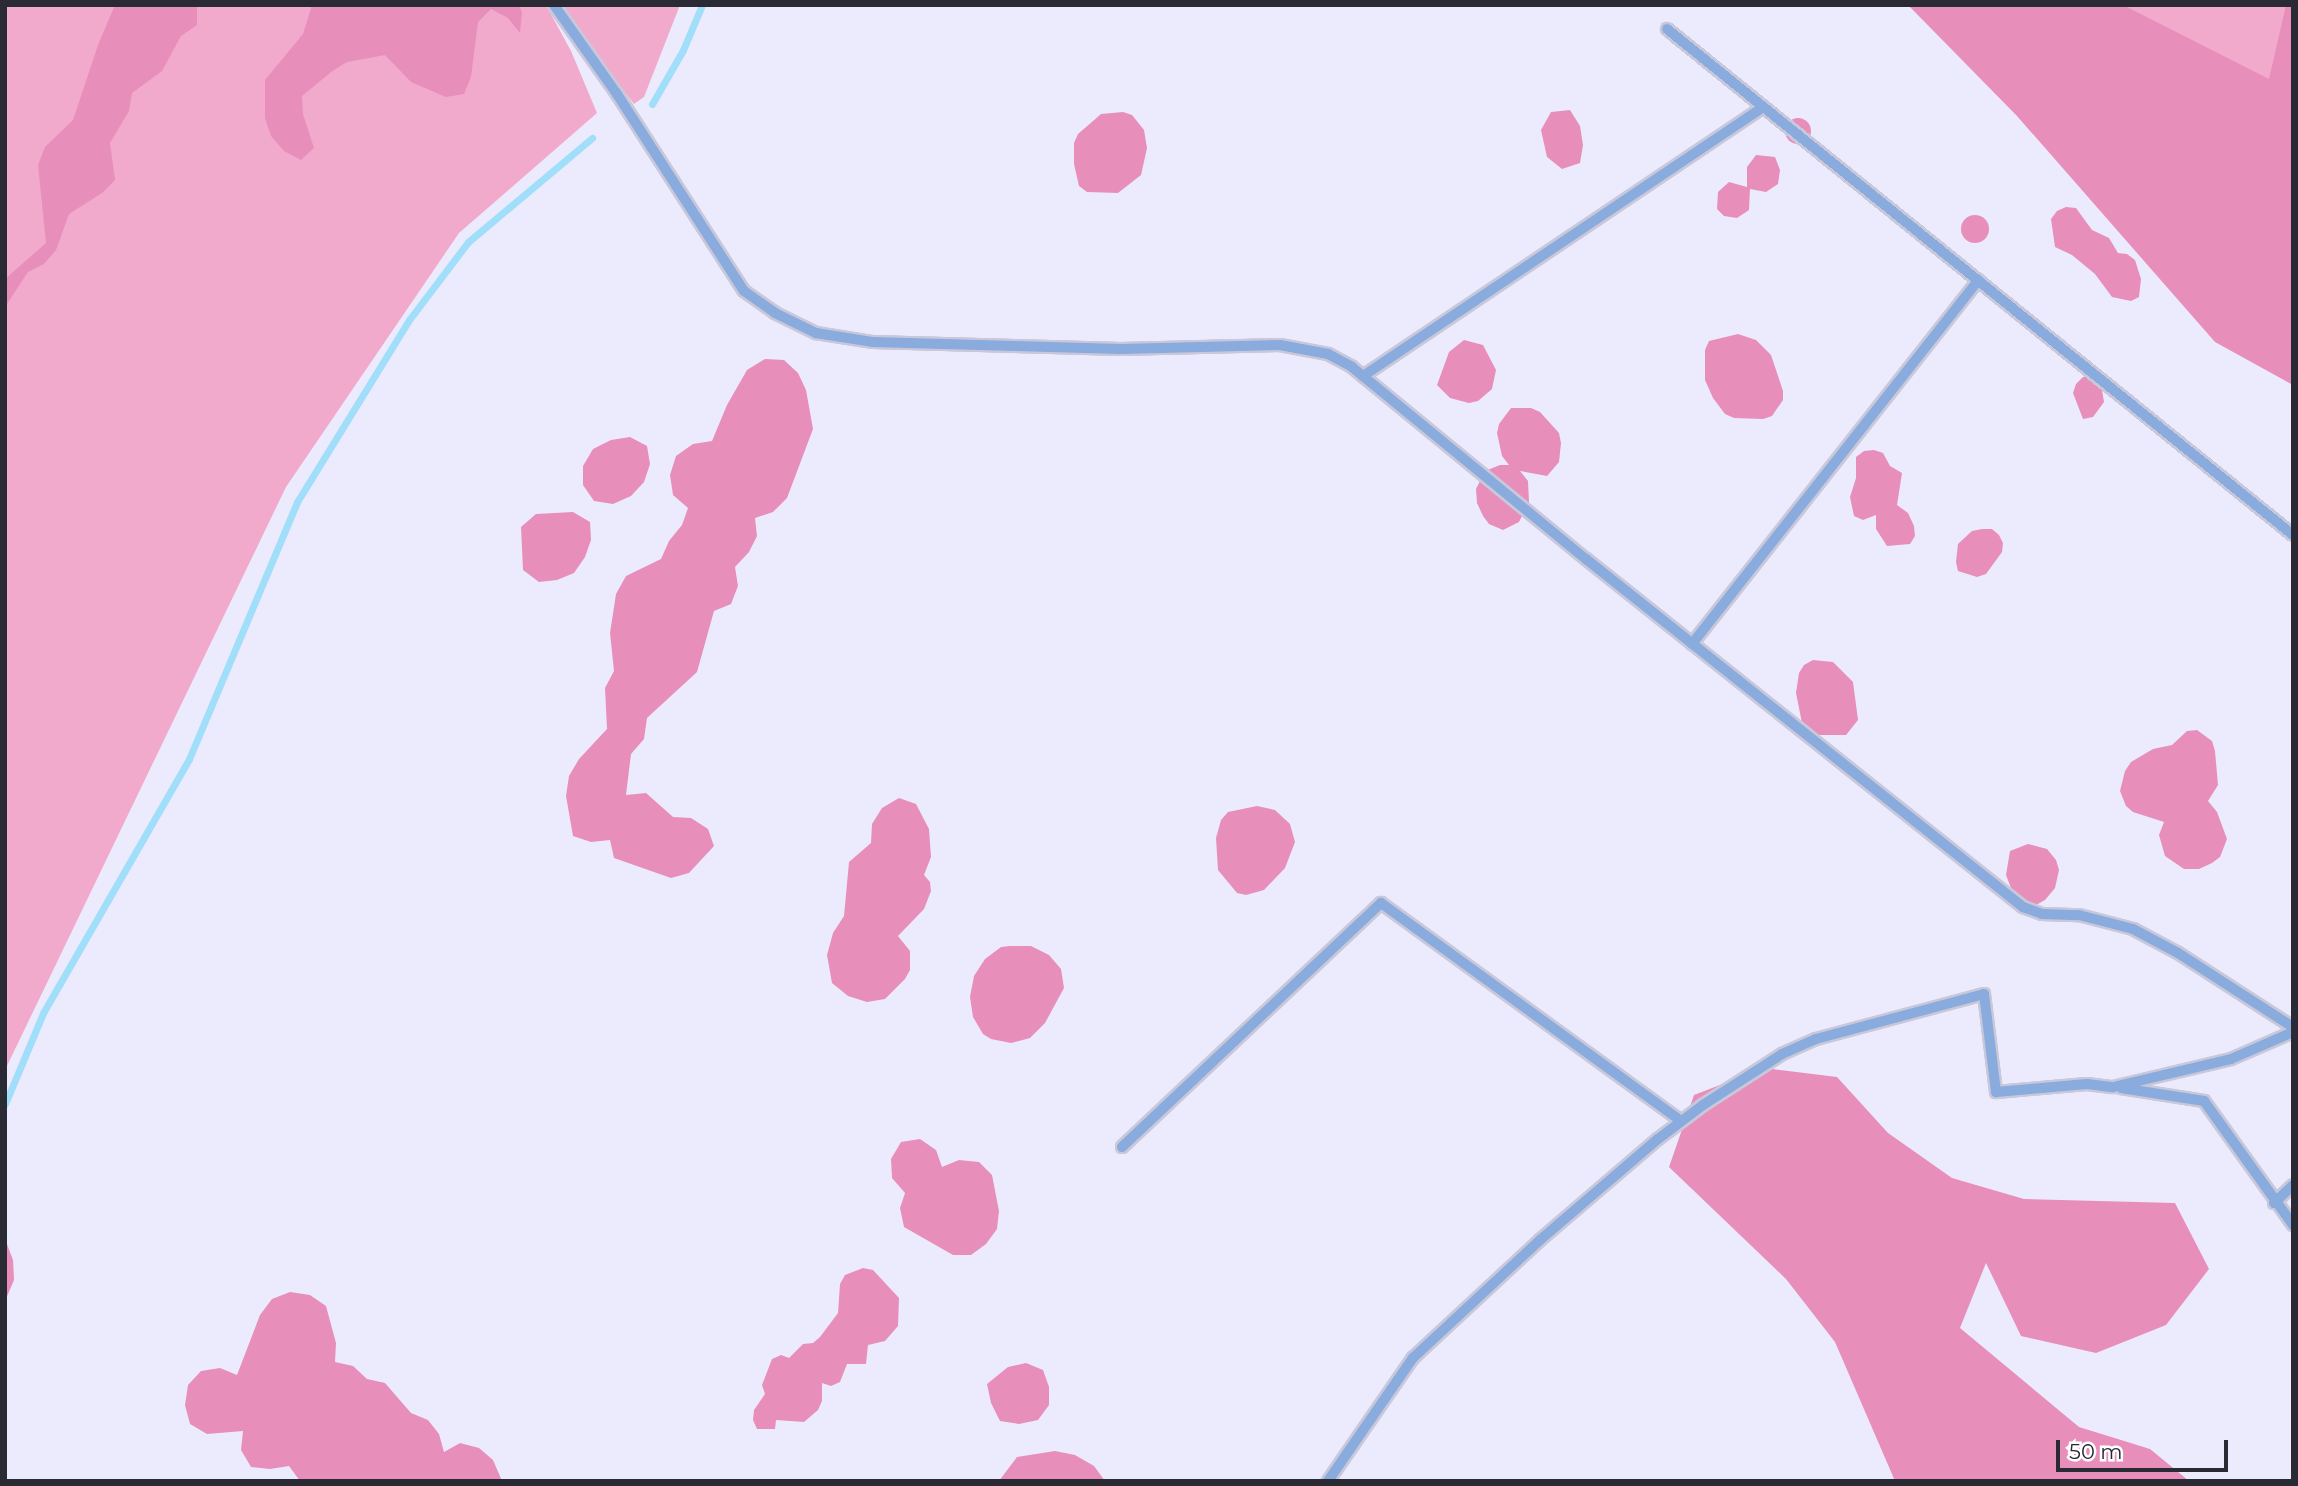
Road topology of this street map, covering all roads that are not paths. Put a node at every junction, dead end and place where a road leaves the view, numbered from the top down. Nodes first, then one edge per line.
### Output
1 (554, 5) edge
2 (1667, 29) dead end
3 (1763, 107) junction
4 (1978, 280) junction
5 (1363, 376) junction
6 (2293, 535) edge
7 (1692, 644) junction
8 (2293, 1030) edge
9 (2113, 1087) junction
10 (1681, 1121) junction
11 (1122, 1147) dead end
12 (2293, 1185) edge
13 (2274, 1203) junction
14 (2293, 1225) edge
15 (1328, 1481) edge

1 - 5 lane
2 - 3 lane
3 - 4 lane
3 - 5 lane
4 - 6 lane
4 - 7 lane
5 - 7 lane
7 - 8 lane
8 - 9 lane
9 - 10 lane
9 - 13 lane
10 - 11 lane
10 - 15 lane
12 - 13 lane
13 - 14 lane

